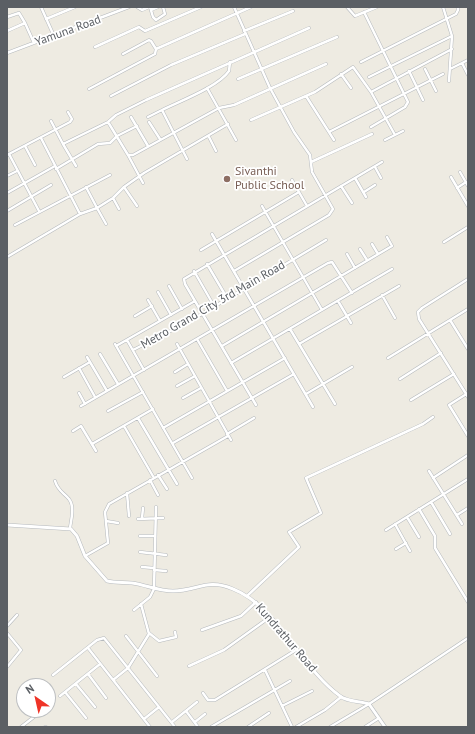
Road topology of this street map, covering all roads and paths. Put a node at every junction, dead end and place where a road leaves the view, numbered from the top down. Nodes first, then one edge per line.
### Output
1 (42, 7) edge
2 (75, 7) edge
3 (129, 7) edge
4 (137, 7) edge
5 (158, 7) edge
6 (163, 7) edge
7 (201, 7) edge
8 (234, 7) edge
9 (251, 7) edge
10 (347, 7) edge
11 (377, 7) edge
12 (443, 7) edge
13 (458, 7) edge
14 (150, 8) edge
15 (293, 11) dead end
16 (364, 12) junction
17 (237, 14) junction
18 (7, 17) edge
19 (447, 18) junction
20 (46, 19) junction
21 (25, 23) junction
22 (309, 28) dead end
23 (7, 31) edge
24 (245, 32) junction
25 (54, 36) junction
26 (452, 36) junction
27 (337, 37) dead end
28 (34, 44) junction
29 (95, 47) dead end
30 (156, 49) junction
31 (452, 49) junction
32 (253, 51) junction
33 (382, 51) junction
34 (7, 53) edge
35 (123, 54) dead end
36 (468, 60) edge
37 (230, 62) junction
38 (361, 62) dead end
39 (462, 63) junction
40 (326, 64) dead end
41 (390, 66) junction
42 (261, 68) junction
43 (425, 69) dead end
44 (450, 69) junction
45 (409, 71) junction
46 (341, 74) junction
47 (443, 74) dead end
48 (468, 75) edge
49 (369, 77) dead end
50 (396, 78) junction
51 (238, 79) dead end
52 (431, 81) junction
53 (449, 81) dead end
54 (417, 87) junction
55 (207, 88) junction
56 (270, 88) junction
57 (351, 88) dead end
58 (89, 89) dead end
59 (436, 91) dead end
60 (371, 92) junction
61 (403, 94) junction
62 (111, 96) dead end
63 (306, 96) junction
64 (423, 100) dead end
65 (379, 106) junction
66 (219, 108) junction
67 (280, 108) junction
68 (162, 110) junction
69 (68, 112) dead end
70 (131, 117) dead end
71 (148, 117) dead end
72 (386, 118) junction
73 (251, 120) dead end
74 (51, 121) dead end
75 (108, 122) junction
76 (149, 122) dead end
77 (228, 124) junction
78 (137, 126) junction
79 (371, 127) dead end
80 (56, 130) junction
81 (403, 130) dead end
82 (173, 132) junction
83 (329, 132) junction
84 (372, 134) dead end
85 (395, 135) junction
86 (117, 136) junction
87 (209, 137) junction
88 (41, 138) junction
89 (160, 139) junction
90 (236, 140) dead end
91 (334, 140) dead end
92 (385, 140) dead end
93 (63, 144) junction
94 (25, 146) junction
95 (148, 146) junction
96 (183, 151) junction
97 (216, 151) dead end
98 (128, 154) junction
99 (8, 155) edge
100 (187, 159) dead end
101 (72, 160) junction
102 (311, 162) junction
103 (382, 162) dead end
104 (35, 165) dead end
105 (76, 166) dead end
106 (374, 166) junction
107 (56, 168) junction
108 (17, 171) junction
109 (460, 172) dead end
110 (110, 175) dead end
111 (7, 176) edge
112 (139, 176) junction
113 (450, 177) dead end
114 (355, 178) junction
115 (381, 178) dead end
116 (292, 180) dead end
117 (466, 182) junction
118 (143, 183) dead end
119 (24, 184) junction
120 (51, 185) dead end
121 (375, 185) dead end
122 (341, 186) junction
123 (468, 186) edge
124 (86, 187) junction
125 (124, 187) junction
126 (457, 188) junction
127 (299, 192) junction
128 (364, 192) junction
129 (7, 193) edge
130 (70, 194) junction
131 (326, 195) junction
132 (366, 197) dead end
133 (31, 198) junction
134 (113, 198) junction
135 (352, 203) dead end
136 (468, 205) edge
137 (137, 206) dead end
138 (262, 206) dead end
139 (307, 206) junction
140 (97, 208) junction
141 (119, 209) dead end
142 (7, 211) edge
143 (39, 211) junction
144 (266, 212) junction
145 (80, 214) junction
146 (106, 224) dead end
147 (15, 225) dead end
148 (273, 225) junction
149 (468, 227) edge
150 (212, 234) dead end
151 (387, 237) dead end
152 (326, 240) dead end
153 (216, 241) junction
154 (283, 242) junction
155 (444, 242) dead end
156 (372, 244) dead end
157 (360, 249) dead end
158 (201, 250) dead end
159 (224, 254) junction
160 (347, 254) dead end
161 (378, 254) junction
162 (7, 257) edge
163 (293, 259) junction
164 (367, 260) junction
165 (207, 264) junction
166 (355, 268) junction
167 (392, 269) dead end
168 (194, 271) junction
169 (234, 271) junction
170 (342, 275) junction
171 (303, 277) junction
172 (468, 279) edge
173 (169, 286) dead end
174 (399, 286) dead end
175 (244, 288) junction
176 (158, 292) dead end
177 (312, 292) junction
178 (352, 293) junction
179 (382, 295) junction
180 (227, 298) junction
181 (148, 300) dead end
182 (195, 301) junction
183 (338, 301) junction
184 (152, 306) junction
185 (214, 306) junction
186 (254, 306) junction
187 (182, 309) junction
188 (468, 309) edge
189 (322, 310) junction
190 (202, 313) junction
191 (171, 315) junction
192 (135, 316) dead end
193 (347, 316) junction
194 (395, 318) dead end
195 (450, 320) junction
196 (160, 321) junction
197 (263, 321) junction
198 (351, 323) dead end
199 (290, 329) junction
200 (213, 330) junction
201 (428, 333) junction
202 (273, 338) junction
203 (197, 339) junction
204 (127, 340) junction
205 (177, 344) dead end
206 (299, 344) junction
207 (222, 346) junction
208 (179, 349) junction
209 (468, 349) edge
210 (133, 350) junction
211 (441, 353) junction
212 (100, 354) dead end
213 (87, 357) dead end
214 (285, 358) junction
215 (388, 358) dead end
216 (90, 362) junction
217 (232, 363) junction
218 (188, 364) junction
219 (352, 367) dead end
220 (79, 368) junction
221 (144, 370) junction
222 (175, 372) dead end
223 (294, 374) junction
224 (454, 374) junction
225 (133, 376) junction
226 (195, 376) junction
227 (64, 377) dead end
228 (400, 379) dead end
229 (242, 382) junction
230 (118, 384) junction
231 (323, 384) junction
232 (177, 386) dead end
233 (201, 388) junction
234 (107, 391) junction
235 (227, 391) junction
236 (143, 392) junction
237 (79, 393) dead end
238 (306, 394) junction
239 (467, 395) edge
240 (96, 398) junction
241 (183, 398) dead end
242 (252, 398) junction
243 (411, 400) dead end
244 (209, 401) junction
245 (334, 404) dead end
246 (256, 405) dead end
247 (313, 407) dead end
248 (153, 410) junction
249 (108, 411) dead end
250 (218, 417) junction
251 (433, 417) dead end
252 (138, 418) junction
253 (254, 418) dead end
254 (124, 426) junction
255 (163, 428) junction
256 (73, 431) dead end
257 (228, 435) junction
258 (468, 436) edge
259 (231, 440) dead end
260 (92, 444) junction
261 (172, 444) junction
262 (96, 451) dead end
263 (468, 455) edge
264 (183, 461) junction
265 (168, 470) junction
266 (429, 471) dead end
267 (158, 475) junction
268 (154, 478) junction
269 (192, 478) dead end
270 (433, 478) junction
271 (468, 479) edge
272 (150, 480) junction
273 (55, 481) dead end
274 (176, 484) dead end
275 (167, 490) dead end
276 (127, 493) junction
277 (443, 494) junction
278 (158, 495) dead end
279 (431, 502) junction
280 (156, 507) dead end
281 (143, 508) dead end
282 (468, 508) edge
283 (419, 509) junction
284 (456, 515) junction
285 (129, 516) dead end
286 (407, 517) junction
287 (138, 518) dead end
288 (142, 518) junction
289 (156, 518) junction
290 (163, 518) dead end
291 (106, 522) junction
292 (118, 523) dead end
293 (395, 524) junction
294 (462, 524) dead end
295 (7, 525) edge
296 (70, 528) junction
297 (386, 530) dead end
298 (450, 534) dead end
299 (140, 536) dead end
300 (155, 536) junction
301 (419, 537) dead end
302 (406, 543) junction
303 (396, 548) dead end
304 (410, 551) dead end
305 (140, 552) dead end
306 (154, 553) junction
307 (166, 555) dead end
308 (86, 556) junction
309 (142, 567) dead end
310 (154, 569) junction
311 (166, 571) dead end
312 (154, 589) junction
313 (247, 596) junction
314 (256, 602) junction
315 (468, 602) edge
316 (141, 604) junction
317 (134, 610) dead end
318 (17, 616) dead end
319 (270, 617) junction
320 (7, 626) edge
321 (202, 630) dead end
322 (175, 632) dead end
323 (7, 633) edge
324 (149, 633) junction
325 (126, 636) dead end
326 (468, 638) edge
327 (88, 648) junction
328 (296, 650) junction
329 (138, 652) junction
330 (100, 664) junction
331 (189, 666) dead end
332 (7, 667) edge
333 (128, 668) junction
334 (265, 670) junction
335 (88, 674) junction
336 (53, 675) dead end
337 (157, 676) dead end
338 (113, 680) junction
339 (290, 681) dead end
340 (76, 684) junction
341 (274, 689) junction
342 (312, 691) dead end
343 (65, 692) junction
344 (203, 693) dead end
345 (60, 696) dead end
346 (341, 697) junction
347 (106, 698) dead end
348 (197, 702) dead end
349 (369, 704) junction
350 (282, 706) junction
351 (95, 707) dead end
352 (159, 707) junction
353 (186, 711) junction
354 (205, 714) dead end
355 (269, 714) dead end
356 (33, 718) edge
357 (86, 718) dead end
358 (379, 718) junction
359 (144, 719) junction
360 (172, 722) junction
361 (194, 722) junction
362 (21, 727) edge
363 (150, 727) edge
364 (175, 727) edge
365 (198, 727) edge
366 (212, 727) edge
367 (248, 727) edge
368 (292, 727) edge
369 (296, 727) edge
370 (330, 727) edge
371 (365, 727) edge
372 (385, 727) edge

1 - 20 street
2 - 20 street
3 - 25 street, Yamuna Road
4 - 14 street
5 - 14 street
6 - 14 street
7 - 29 street
8 - 17 street
9 - 17 street
10 - 16 street
11 - 16 street
12 - 19 street
13 - 19 street
15 - 24 street
16 - 33 street
17 - 24 street
17 - 30 street
18 - 21 street
19 - 26 street
19 - 33 street
20 - 25 street
21 - 23 street
21 - 28 street
22 - 32 street
24 - 32 street
24 - 62 street
25 - 28 street, Yamuna Road
26 - 31 street
26 - 41 street
27 - 42 street
28 - 34 street, Yamuna Road
30 - 35 street
30 - 58 street
31 - 44 street
31 - 45 street
32 - 37 street
32 - 42 street
33 - 38 street
33 - 41 street
36 - 39 street
37 - 55 street
37 - 75 street
39 - 44 street
39 - 48 street
40 - 56 street
41 - 49 street
41 - 50 street
42 - 51 street
42 - 56 street
43 - 52 street
44 - 53 street
45 - 50 street
45 - 54 street
46 - 57 street
46 - 60 street
46 - 63 street
47 - 52 street
50 - 60 street
50 - 61 street
52 - 54 street
52 - 59 street
54 - 61 street
54 - 64 street
55 - 66 street
55 - 68 street
56 - 66 street
56 - 67 street
60 - 65 street
61 - 65 street
61 - 72 street
63 - 67 street
63 - 83 street
65 - 72 street
65 - 83 street
66 - 77 street
66 - 82 street
67 - 73 street
67 - 102 street
68 - 71 street
68 - 82 street
69 - 80 street
70 - 78 street
72 - 79 street
72 - 85 street
74 - 80 street
75 - 86 street
75 - 93 street
76 - 89 street
77 - 87 street
77 - 90 street
78 - 86 street
78 - 95 street
80 - 88 street
80 - 93 street
81 - 85 street
82 - 89 street
82 - 96 street
83 - 91 street
84 - 102 street
85 - 92 street
86 - 98 street
86 - 101 street
87 - 96 street
87 - 97 street
88 - 94 street
88 - 107 street
89 - 95 street
93 - 101 street
94 - 99 street
94 - 104 street
95 - 98 street
96 - 100 street
96 - 112 street
98 - 112 street
99 - 108 street
101 - 105 street
101 - 107 street
102 - 131 street
103 - 106 street
106 - 114 street
106 - 115 street
107 - 119 street
107 - 130 street
108 - 111 street
108 - 119 street
109 - 117 street
110 - 124 street
112 - 118 street
112 - 125 street
113 - 126 street
114 - 122 street
114 - 128 street
116 - 127 street
117 - 123 street
117 - 126 street
119 - 129 street
119 - 133 street
120 - 133 street
121 - 128 street
122 - 131 street
122 - 135 street
124 - 130 street
124 - 140 street
125 - 134 street
125 - 137 street
126 - 136 street
127 - 139 street
127 - 144 street
128 - 132 street
130 - 143 street
130 - 145 street
131 - 139 street
131 - 154 street
133 - 142 street
133 - 143 street
134 - 140 street
134 - 141 street
138 - 144 street
139 - 148 street
140 - 145 street
140 - 146 street
143 - 147 street
144 - 148 street
144 - 153 street
145 - 162 street
148 - 154 street
148 - 159 street
149 - 155 street
150 - 153 street
151 - 161 street
152 - 163 street, Metro Grand City 3rd Main Road
153 - 158 street
153 - 159 street
154 - 163 street
154 - 169 street
156 - 161 street
157 - 164 street
159 - 165 street
159 - 169 street
160 - 166 street
161 - 164 street
163 - 171 street
163 - 175 street, Metro Grand City 3rd Main Road
164 - 166 street
165 - 168 street
165 - 180 street
166 - 170 street
167 - 178 street
168 - 182 street
168 - 185 street
169 - 175 street
170 - 171 street
170 - 177 street
170 - 178 street
171 - 177 street
171 - 186 street
172 - 201 street
173 - 187 street
174 - 179 street
175 - 180 street, Metro Grand City 3rd Main Road
175 - 186 street
176 - 191 street
177 - 189 street
177 - 197 street
178 - 183 street
179 - 193 street
179 - 194 street
180 - 185 street, Metro Grand City 3rd Main Road
181 - 184 street
182 - 187 street
182 - 190 street
183 - 189 street
183 - 193 street
184 - 192 street
184 - 196 street
185 - 190 street, Metro Grand City 3rd Main Road
186 - 197 street
186 - 200 street
187 - 191 street
188 - 195 street
189 - 199 street
190 - 200 street
190 - 210 street, Metro Grand City 3rd Main Road
191 - 196 street
193 - 198 street
193 - 206 street
195 - 201 street
195 - 209 street
196 - 204 street
197 - 202 street
197 - 207 street
199 - 202 street
199 - 206 street
200 - 203 street
200 - 207 street
201 - 211 street
201 - 215 street
202 - 214 street
202 - 217 street
203 - 208 street
203 - 235 street
204 - 210 street
204 - 225 street
205 - 208 street
206 - 231 street
207 - 217 street
208 - 218 street
208 - 221 street
210 - 221 street
211 - 224 street
211 - 228 street
212 - 230 street
213 - 216 street
214 - 223 street
214 - 229 street
216 - 220 street
216 - 234 street
217 - 229 street
218 - 222 street
218 - 226 street
219 - 231 street
220 - 227 street
220 - 240 street
221 - 225 street
223 - 238 street
223 - 242 street
224 - 239 street
224 - 243 street
225 - 230 street
225 - 236 street
226 - 232 street
226 - 233 street
229 - 235 street
229 - 242 street
230 - 234 street
231 - 238 street
231 - 245 street
233 - 241 street
233 - 244 street
234 - 240 street
235 - 244 street
236 - 248 street
236 - 249 street
237 - 240 street
238 - 247 street
239 - 258 street
242 - 246 street
242 - 250 street
244 - 250 street
244 - 255 street
248 - 252 street
248 - 255 street
250 - 257 street
250 - 261 street
251 - 313 street
252 - 254 street
252 - 265 street
253 - 257 street
254 - 260 street
254 - 268 street
255 - 261 street
256 - 260 street
257 - 259 street
257 - 264 street
260 - 262 street
261 - 264 street
263 - 270 street
264 - 265 street
264 - 269 street
265 - 267 street
265 - 274 street
266 - 270 street
267 - 268 street
267 - 275 street
268 - 272 street
270 - 277 street
271 - 277 street
272 - 276 street
272 - 278 street
273 - 296 street
276 - 285 street
276 - 291 street
277 - 279 street
277 - 284 street
279 - 283 street
279 - 298 street
280 - 289 street
281 - 288 street
282 - 284 street
283 - 286 street
283 - 315 street
284 - 294 street
286 - 293 street
286 - 301 street
287 - 288 street
288 - 289 street
289 - 290 street
289 - 300 street
291 - 292 street
291 - 308 street
293 - 297 street
293 - 302 street
295 - 296 street
296 - 308 street, Kundrathur Road
299 - 300 street
300 - 306 street
302 - 303 street
302 - 304 street
305 - 306 street
306 - 307 street
306 - 310 street
308 - 312 street, Kundrathur Road
309 - 310 street
310 - 311 street
310 - 312 street
312 - 313 street, Kundrathur Road
312 - 316 street
313 - 314 street, Kundrathur Road
314 - 319 street, Kundrathur Road
314 - 321 street
316 - 317 street
316 - 324 street
318 - 320 street
319 - 328 street, Kundrathur Road
319 - 331 street
322 - 324 street
323 - 332 street
324 - 329 street
325 - 329 street
326 - 349 street
327 - 330 street
327 - 333 street
327 - 336 street
328 - 334 street
328 - 346 street, Kundrathur Road
329 - 333 street
329 - 337 street
330 - 335 street
330 - 338 street
333 - 338 street
333 - 352 street
334 - 341 street
334 - 344 street
335 - 340 street
335 - 347 street
338 - 359 street
339 - 341 street
340 - 343 street
340 - 351 street
341 - 350 street
341 - 366 street
342 - 350 street
343 - 345 street
343 - 357 street
346 - 349 street
346 - 369 street
348 - 353 street
349 - 358 street
349 - 370 street
350 - 368 street
352 - 359 street
352 - 360 street
353 - 360 street
353 - 361 street
354 - 361 street
355 - 367 street
356 - 362 street
358 - 371 street
358 - 372 street
359 - 363 street
360 - 364 street
361 - 365 street

